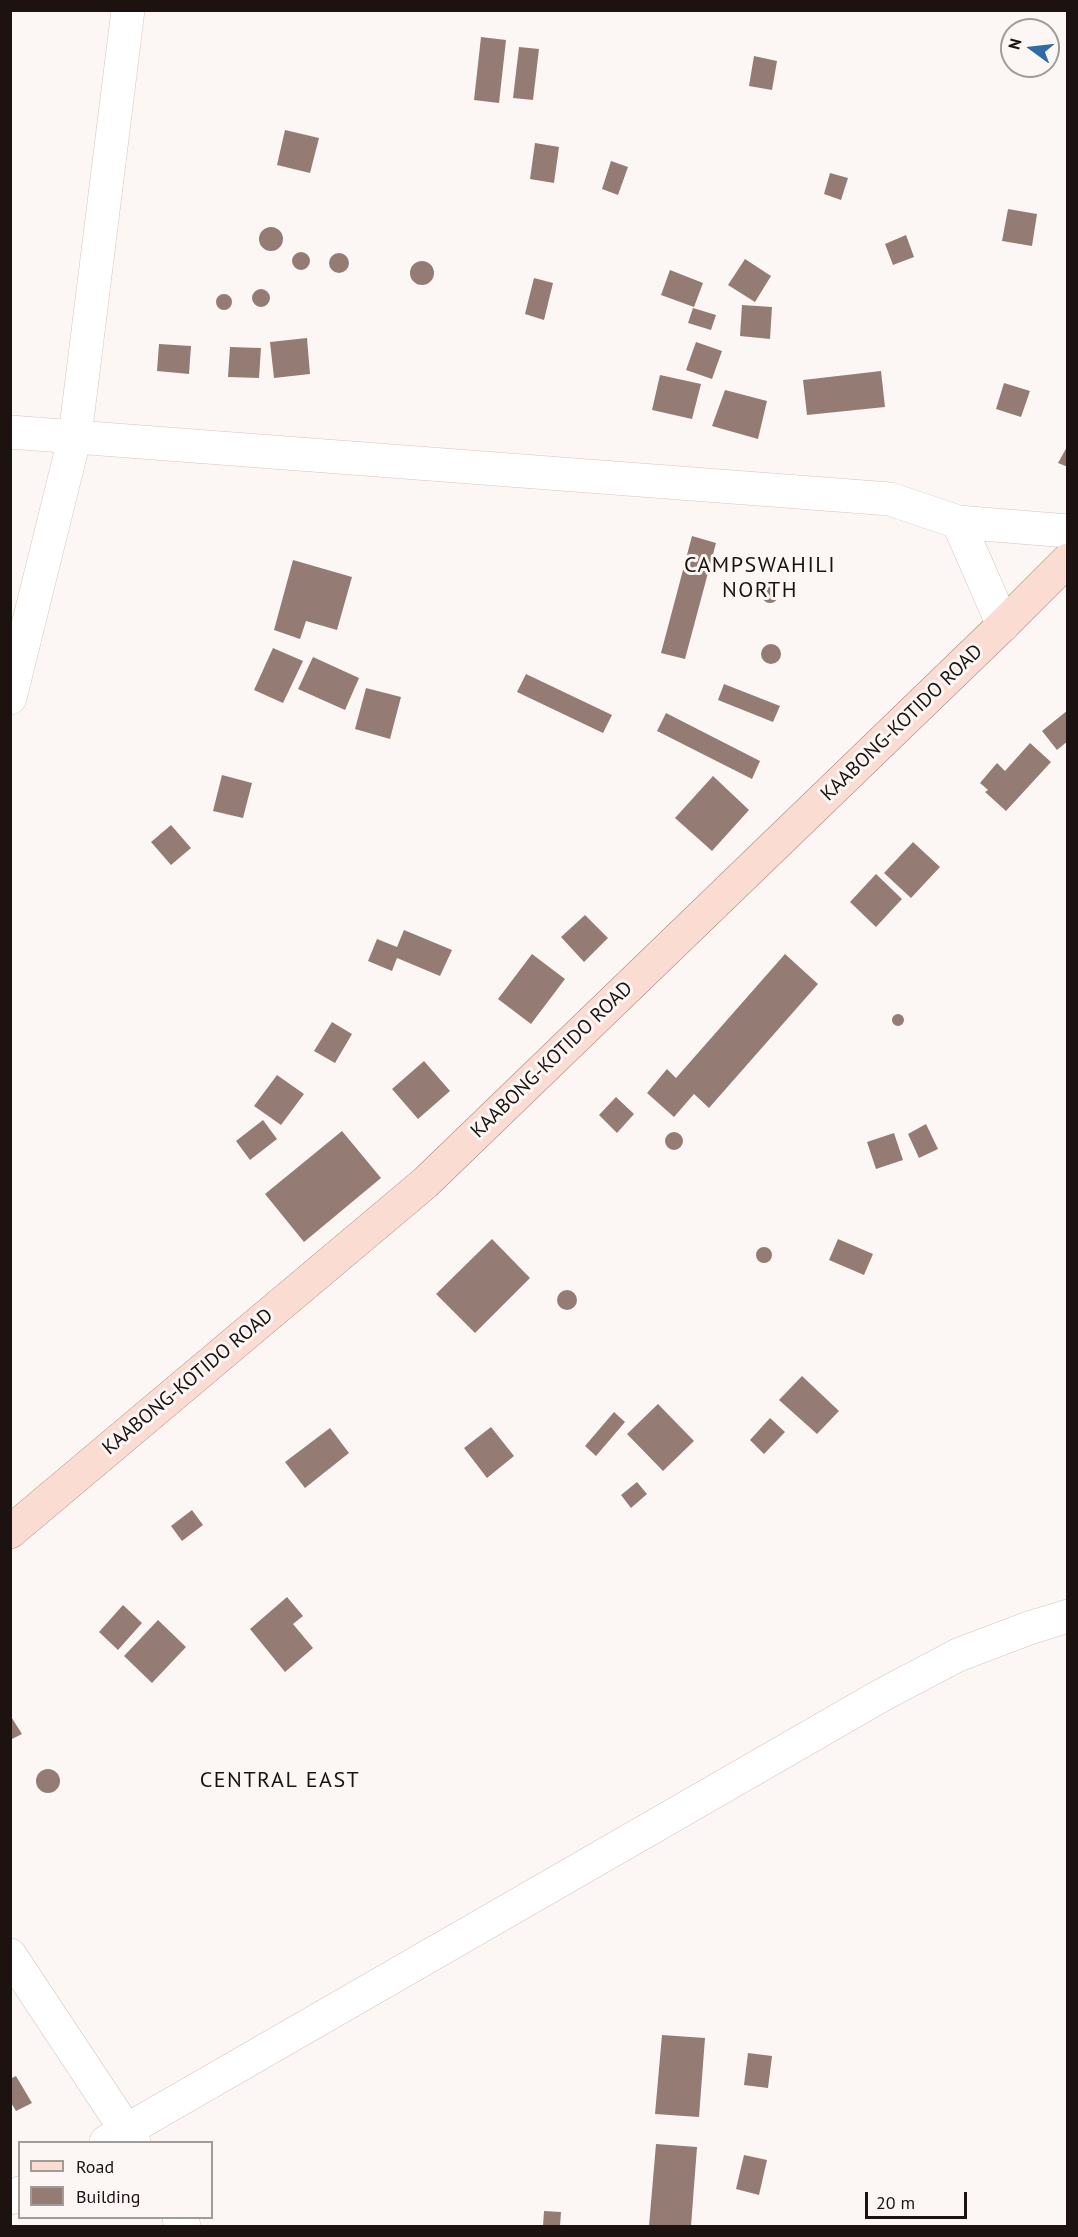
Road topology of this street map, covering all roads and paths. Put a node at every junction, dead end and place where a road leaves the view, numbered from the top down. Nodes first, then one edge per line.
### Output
1 (128, 10) edge
2 (10, 432) edge
3 (75, 436) junction
4 (958, 522) junction
5 (1068, 531) edge
6 (1068, 560) edge
7 (1003, 624) junction
8 (10, 698) edge
9 (10, 1532) edge
10 (1068, 1616) edge
11 (10, 1955) edge
12 (122, 2138) edge

1 - 3 street
2 - 3 street
3 - 4 street
3 - 8 street
4 - 5 street
4 - 7 street
6 - 7 main road, KAABONG-KOTIDO ROAD
7 - 9 main road, KAABONG-KOTIDO ROAD
10 - 12 street
11 - 12 street

